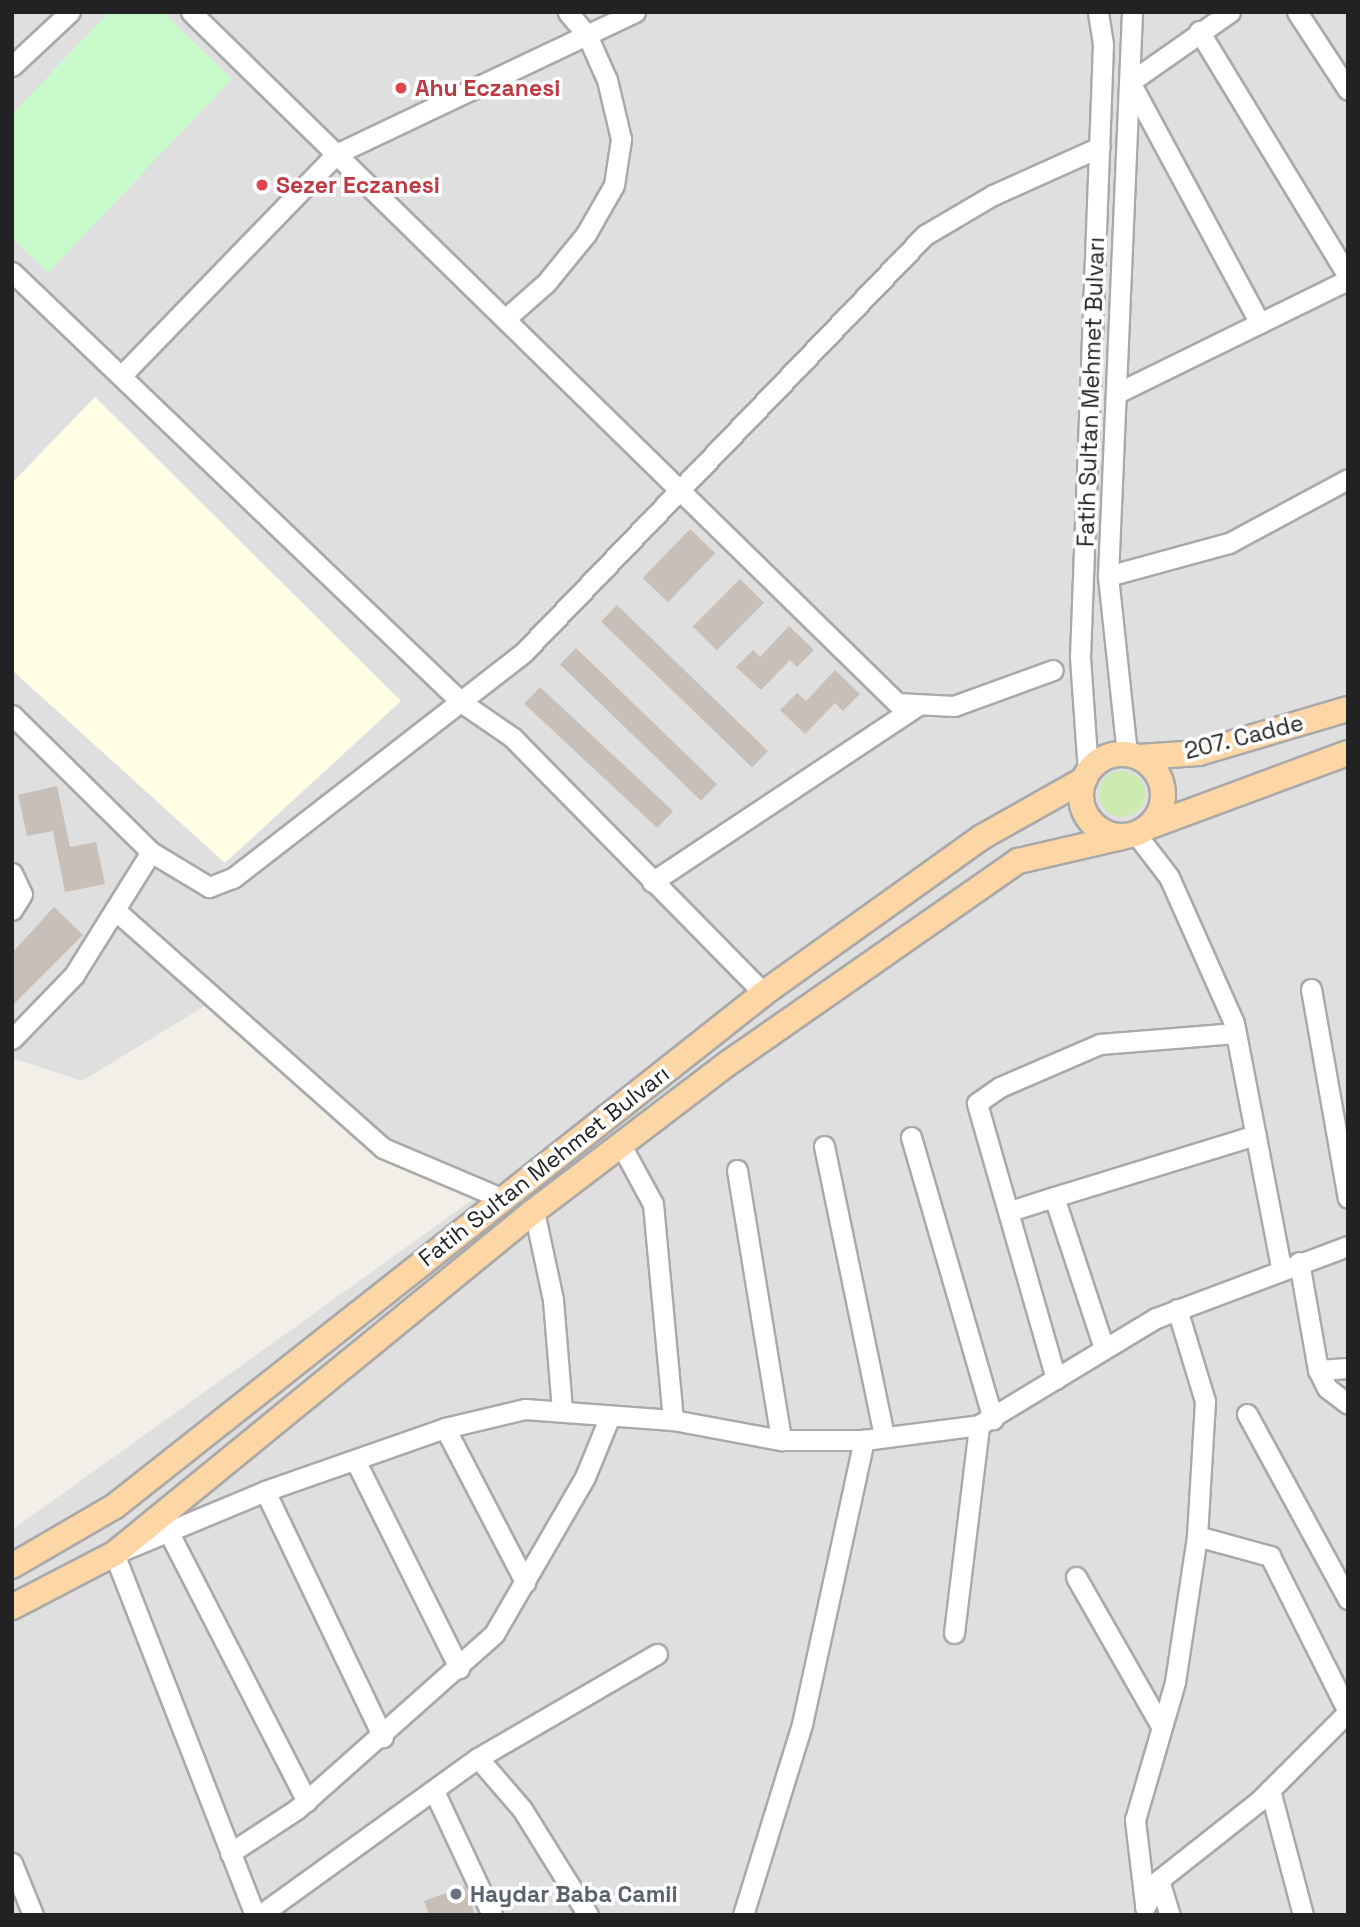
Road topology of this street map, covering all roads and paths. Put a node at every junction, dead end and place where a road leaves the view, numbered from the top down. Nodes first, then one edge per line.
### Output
1 (70, 12) edge
2 (191, 12) edge
3 (568, 12) edge
4 (635, 12) edge
5 (1098, 12) edge
6 (1132, 12) edge
7 (1230, 12) edge
8 (1297, 12) edge
9 (1199, 31) junction
10 (587, 35) junction
11 (12, 66) edge
12 (1130, 82) junction
13 (1348, 90) edge
14 (1100, 147) junction
15 (336, 154) junction
16 (12, 272) edge
17 (1348, 278) edge
18 (505, 319) junction
19 (1260, 323) junction
20 (121, 376) junction
21 (1117, 393) junction
22 (1348, 479) edge
23 (679, 488) junction
24 (1108, 576) junction
25 (1053, 670) dead end
26 (461, 702) junction
27 (917, 706) junction
28 (1348, 709) edge
29 (12, 715) edge
30 (1348, 754) edge
31 (1133, 756) junction
32 (1086, 776) junction
33 (1136, 833) junction
34 (151, 852) junction
35 (12, 873) edge
36 (652, 883) junction
37 (12, 910) edge
38 (115, 910) junction
39 (1311, 989) dead end
40 (764, 993) junction
41 (1236, 1033) junction
42 (12, 1039) edge
43 (1256, 1135) junction
44 (911, 1137) dead end
45 (621, 1145) junction
46 (824, 1146) dead end
47 (737, 1170) dead end
48 (1054, 1197) junction
49 (1348, 1198) edge
50 (503, 1199) junction
51 (534, 1211) junction
52 (1010, 1211) junction
53 (1348, 1246) edge
54 (1290, 1265) junction
55 (1177, 1309) junction
56 (1104, 1348) junction
57 (1348, 1368) edge
58 (1318, 1370) junction
59 (1056, 1379) junction
60 (1348, 1404) edge
61 (562, 1409) junction
62 (1247, 1414) dead end
63 (610, 1416) junction
64 (673, 1420) junction
65 (986, 1422) junction
66 (445, 1428) junction
67 (884, 1435) junction
68 (781, 1440) junction
69 (864, 1440) junction
70 (355, 1460) junction
71 (265, 1491) junction
72 (168, 1531) junction
73 (1198, 1536) junction
74 (114, 1554) junction
75 (12, 1566) edge
76 (1076, 1577) dead end
77 (525, 1582) junction
78 (1348, 1599) edge
79 (12, 1607) edge
80 (954, 1633) dead end
81 (657, 1654) dead end
82 (459, 1668) junction
83 (1348, 1712) edge
84 (1161, 1726) junction
85 (383, 1737) junction
86 (478, 1758) junction
87 (1270, 1790) junction
88 (434, 1791) junction
89 (307, 1801) junction
90 (230, 1853) junction
91 (12, 1864) edge
92 (1159, 1881) junction
93 (1144, 1909) edge
94 (33, 1915) edge
95 (258, 1915) edge
96 (492, 1915) edge
97 (589, 1915) edge
98 (743, 1915) edge
99 (1170, 1915) edge
100 (1303, 1915) edge

1 - 11 street
2 - 15 street
3 - 10 street
4 - 10 street
5 - 14 street, Fatih Sultan Mehmet Bulvarı
6 - 12 street, Fatih Sultan Mehmet Bulvarı
7 - 9 street
8 - 13 street
9 - 12 street
9 - 17 street
10 - 15 street
10 - 18 street
12 - 19 street
12 - 21 street, Fatih Sultan Mehmet Bulvarı
14 - 23 street
14 - 32 street, Fatih Sultan Mehmet Bulvarı
15 - 18 street
15 - 20 street
16 - 20 street
17 - 19 street
18 - 23 street
19 - 21 street
20 - 26 street
21 - 24 street, Fatih Sultan Mehmet Bulvarı
22 - 24 street
23 - 26 street
23 - 27 street
24 - 31 street, Fatih Sultan Mehmet Bulvarı
25 - 27 street
26 - 34 street
26 - 36 street
27 - 36 street
28 - 31 main road, 207. Cadde
29 - 34 street
30 - 33 main road, 207. Cadde
31 - 32 main road
31 - 33 main road
32 - 33 main road
32 - 40 main road, Fatih Sultan Mehmet Bulvarı
33 - 41 street
33 - 45 main road, Fatih Sultan Mehmet Bulvarı
34 - 38 street
35 - 37 street
36 - 40 street
38 - 42 street
38 - 50 street
39 - 49 street
40 - 50 main road, Fatih Sultan Mehmet Bulvarı
41 - 43 street
41 - 52 street
43 - 48 street
43 - 54 street
44 - 65 street
45 - 51 main road, Fatih Sultan Mehmet Bulvarı
45 - 64 street
46 - 67 street
47 - 68 street
48 - 52 street
48 - 56 street
50 - 75 main road, Fatih Sultan Mehmet Bulvarı
51 - 61 street
51 - 74 main road, Fatih Sultan Mehmet Bulvarı
52 - 59 street
53 - 54 street
54 - 55 street
54 - 58 street
55 - 56 street
55 - 73 street
56 - 59 street
57 - 58 street
58 - 60 street
59 - 65 street
61 - 63 street
61 - 66 street
62 - 78 street
63 - 64 street
63 - 77 street
64 - 68 street
65 - 67 street
65 - 80 street
66 - 70 street
66 - 77 street
67 - 69 street
68 - 69 street
69 - 98 street
70 - 71 street
70 - 82 street
71 - 72 street
71 - 85 street
72 - 74 street
72 - 89 street
73 - 83 street
73 - 84 street
74 - 79 main road, Fatih Sultan Mehmet Bulvarı
74 - 90 street
76 - 84 street
77 - 82 street
81 - 86 street
82 - 85 street
83 - 87 street
84 - 93 street
85 - 89 street
86 - 88 street
86 - 97 street
87 - 92 street
87 - 100 street
88 - 95 street
88 - 96 street
89 - 90 street
90 - 95 street
91 - 94 street
92 - 93 street
92 - 99 street

